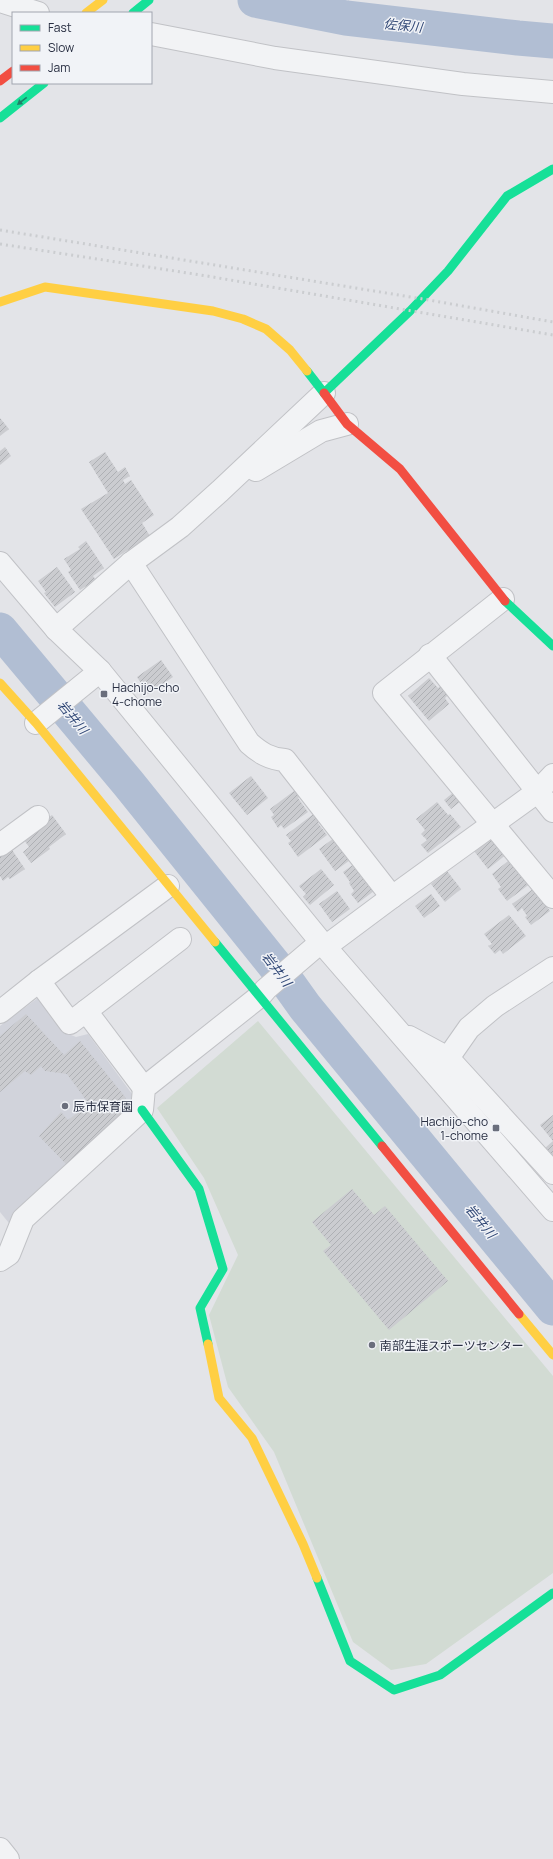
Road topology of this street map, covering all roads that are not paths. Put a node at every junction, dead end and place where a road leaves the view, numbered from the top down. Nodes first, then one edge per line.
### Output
1 (103, 0) edge
2 (149, 0) edge
3 (0, 1) edge
4 (35, 12) edge
5 (87, 12) edge
6 (134, 12) edge
7 (152, 34) edge
8 (12, 72) edge
9 (0, 81) edge
10 (43, 84) edge
11 (553, 92) edge
12 (0, 118) edge
13 (553, 169) edge
14 (0, 302) edge
15 (324, 393) junction
16 (347, 424) junction
17 (220, 492) junction
18 (0, 563) edge
19 (131, 563) junction
20 (503, 599) junction
21 (56, 629) junction
22 (553, 646) edge
23 (430, 655) junction
24 (95, 675) junction
25 (0, 683) edge
26 (40, 720) junction
27 (553, 775) edge
28 (537, 792) junction
29 (553, 811) edge
30 (38, 817) dead end
31 (493, 825) junction
32 (0, 845) edge
33 (168, 886) junction
34 (392, 897) junction
35 (553, 897) edge
36 (180, 939) dead end
37 (321, 946) junction
38 (553, 968) edge
39 (39, 981) junction
40 (263, 992) junction
41 (86, 1011) junction
42 (0, 1012) edge
43 (396, 1030) junction
44 (448, 1058) junction
45 (144, 1088) junction
46 (142, 1110) junction
47 (553, 1173) edge
48 (553, 1210) edge
49 (0, 1260) edge
50 (553, 1355) edge
51 (553, 1593) edge
52 (0, 1849) edge
53 (8, 1859) edge

1 - 5 main road
2 - 6 main road
3 - 4 street
7 - 11 street
8 - 9 main road
10 -> 12 main road
13 - 15 main road
14 - 15 main road
15 - 16 main road
15 - 17 street
16 - 17 street
16 - 20 main road
17 - 19 street
18 - 21 street
19 - 21 street
19 - 34 street
20 - 22 main road
20 - 23 street
21 - 24 street
23 - 28 street
23 - 31 street
24 - 26 street
24 - 37 street
25 - 26 main road
26 - 33 main road
27 - 28 street
28 - 29 street
28 - 31 street
30 - 32 street
31 - 34 street
31 - 35 street
33 - 39 street
33 - 40 main road
34 - 37 street
36 - 41 street
37 - 40 street
37 - 43 street
38 - 44 street
39 - 41 street
39 - 42 street
40 - 45 street
40 - 50 main road
41 - 45 street
43 - 44 street
43 - 48 street
44 - 47 street
45 - 46 street
46 - 49 street
46 - 51 main road
52 - 53 street

